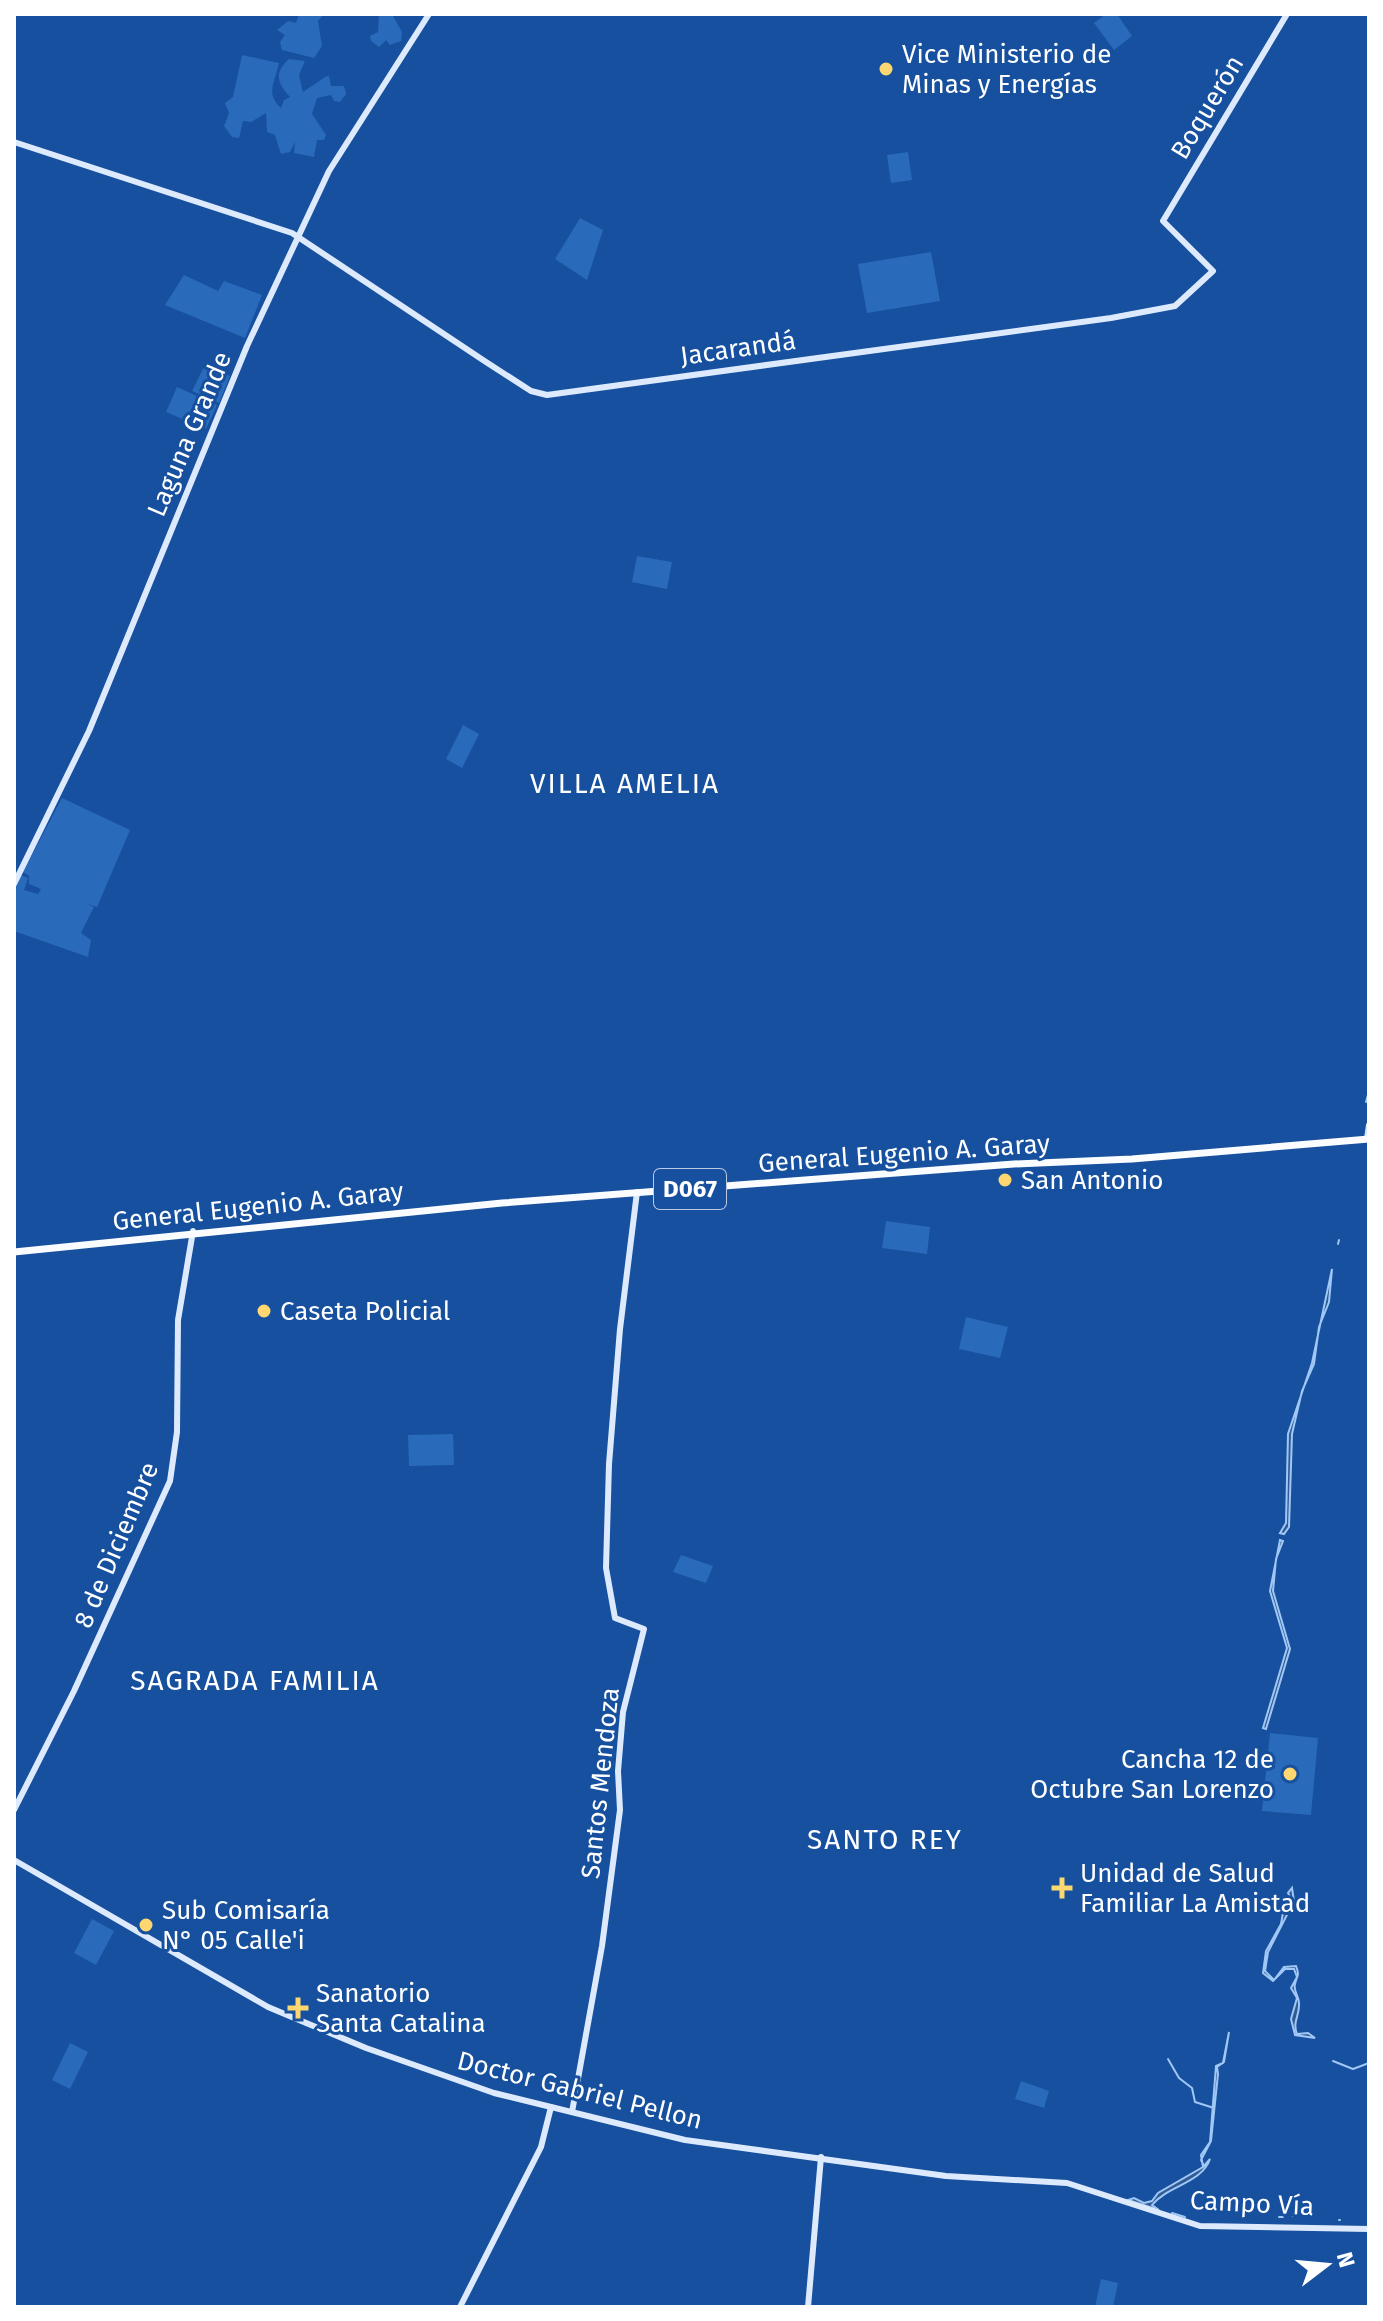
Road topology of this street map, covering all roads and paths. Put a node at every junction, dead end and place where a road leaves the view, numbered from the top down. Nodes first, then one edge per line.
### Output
1 (429, 14) edge
2 (1287, 14) edge
3 (14, 142) edge
4 (297, 238) junction
5 (1213, 271) joint
6 (14, 884) edge
7 (1369, 1125) edge
8 (1368, 1139) edge
9 (637, 1192) junction
10 (193, 1231) junction
11 (14, 1252) edge
12 (14, 1810) edge
13 (14, 1860) edge
14 (551, 2107) junction
15 (572, 2112) junction
16 (821, 2157) junction
17 (1124, 2203) joint
18 (1369, 2229) edge
19 (460, 2307) edge
20 (808, 2307) edge

1 - 4 street, Laguna Grande
2 - 5 street, Boquerón
3 - 4 street, Jacarandá
4 - 5 street, Jacarandá
4 - 6 street, Laguna Grande
7 - 8 street
8 - 9 main road, General Eugenio A. Garay / D067
9 - 10 main road, General Eugenio A. Garay / D067
9 - 15 street, Santos Mendoza
10 - 11 main road, General Eugenio A. Garay / D067
10 - 12 street, 8 de Diciembre
13 - 14 street, Doctor Gabriel Pellon
14 - 15 street, Doctor Gabriel Pellon
14 - 19 street
15 - 16 street, Doctor Gabriel Pellon
16 - 17 street, Doctor Gabriel Pellon
16 - 20 street
17 - 18 street, Campo Vía

